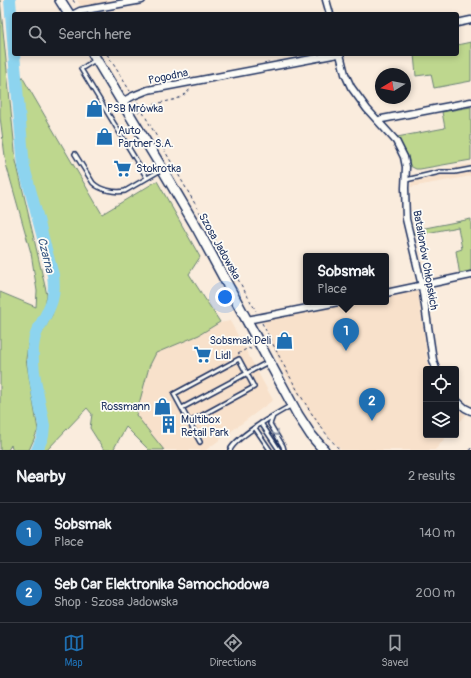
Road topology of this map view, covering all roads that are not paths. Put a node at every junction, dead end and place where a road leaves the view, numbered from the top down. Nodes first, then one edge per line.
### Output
1 (60, 0) edge
2 (142, 0) edge
3 (326, 0) edge
4 (68, 12) edge
5 (78, 12) edge
6 (329, 12) edge
7 (471, 20) edge
8 (459, 23) edge
9 (328, 56) edge
10 (340, 56) edge
11 (95, 57) edge
12 (122, 102) junction
13 (471, 102) edge
14 (378, 121) junction
15 (75, 154) dead end
16 (163, 169) junction
17 (471, 169) edge
18 (147, 178) junction
19 (406, 180) junction
20 (471, 275) edge
21 (422, 286) junction
22 (389, 292) edge
23 (322, 305) edge
24 (247, 320) junction
25 (268, 362) junction
26 (435, 366) edge
27 (247, 373) junction
28 (458, 402) edge
29 (292, 405) junction
30 (182, 408) junction
31 (471, 411) edge
32 (273, 416) junction
33 (190, 422) junction
34 (261, 423) junction
35 (255, 428) junction
36 (200, 442) dead end
37 (230, 450) edge
38 (270, 450) edge
39 (279, 450) edge
40 (284, 450) edge
41 (324, 450) edge

1 - 4 main road
2 - 5 street
3 - 6 street
7 - 8 street
9 - 12 street, Pogodna
10 - 14 street, Batalionów Chłopskich
11 - 12 main road, Szosa Jadowska
11 - 18 lane
12 - 16 main road, Szosa Jadowska
13 - 14 street
14 - 19 street, Batalionów Chłopskich
15 - 18 lane
16 - 18 lane
16 - 24 main road, Szosa Jadowska
17 - 19 lane
19 - 21 street, Batalionów Chłopskich
20 - 21 street
21 - 22 street
21 - 26 street, Batalionów Chłopskich
23 - 24 street
24 - 25 main road, Szosa Jadowska
25 - 27 lane
25 - 29 main road, Szosa Jadowska
27 - 30 lane
27 - 30 lane
27 - 33 lane
28 - 31 street
29 - 32 lane
29 - 41 main road, Szosa Jadowska
30 - 33 lane
32 - 34 lane
32 -> 40 lane
33 - 36 lane
34 - 35 lane
34 - 39 lane
35 - 37 lane
35 - 38 lane

